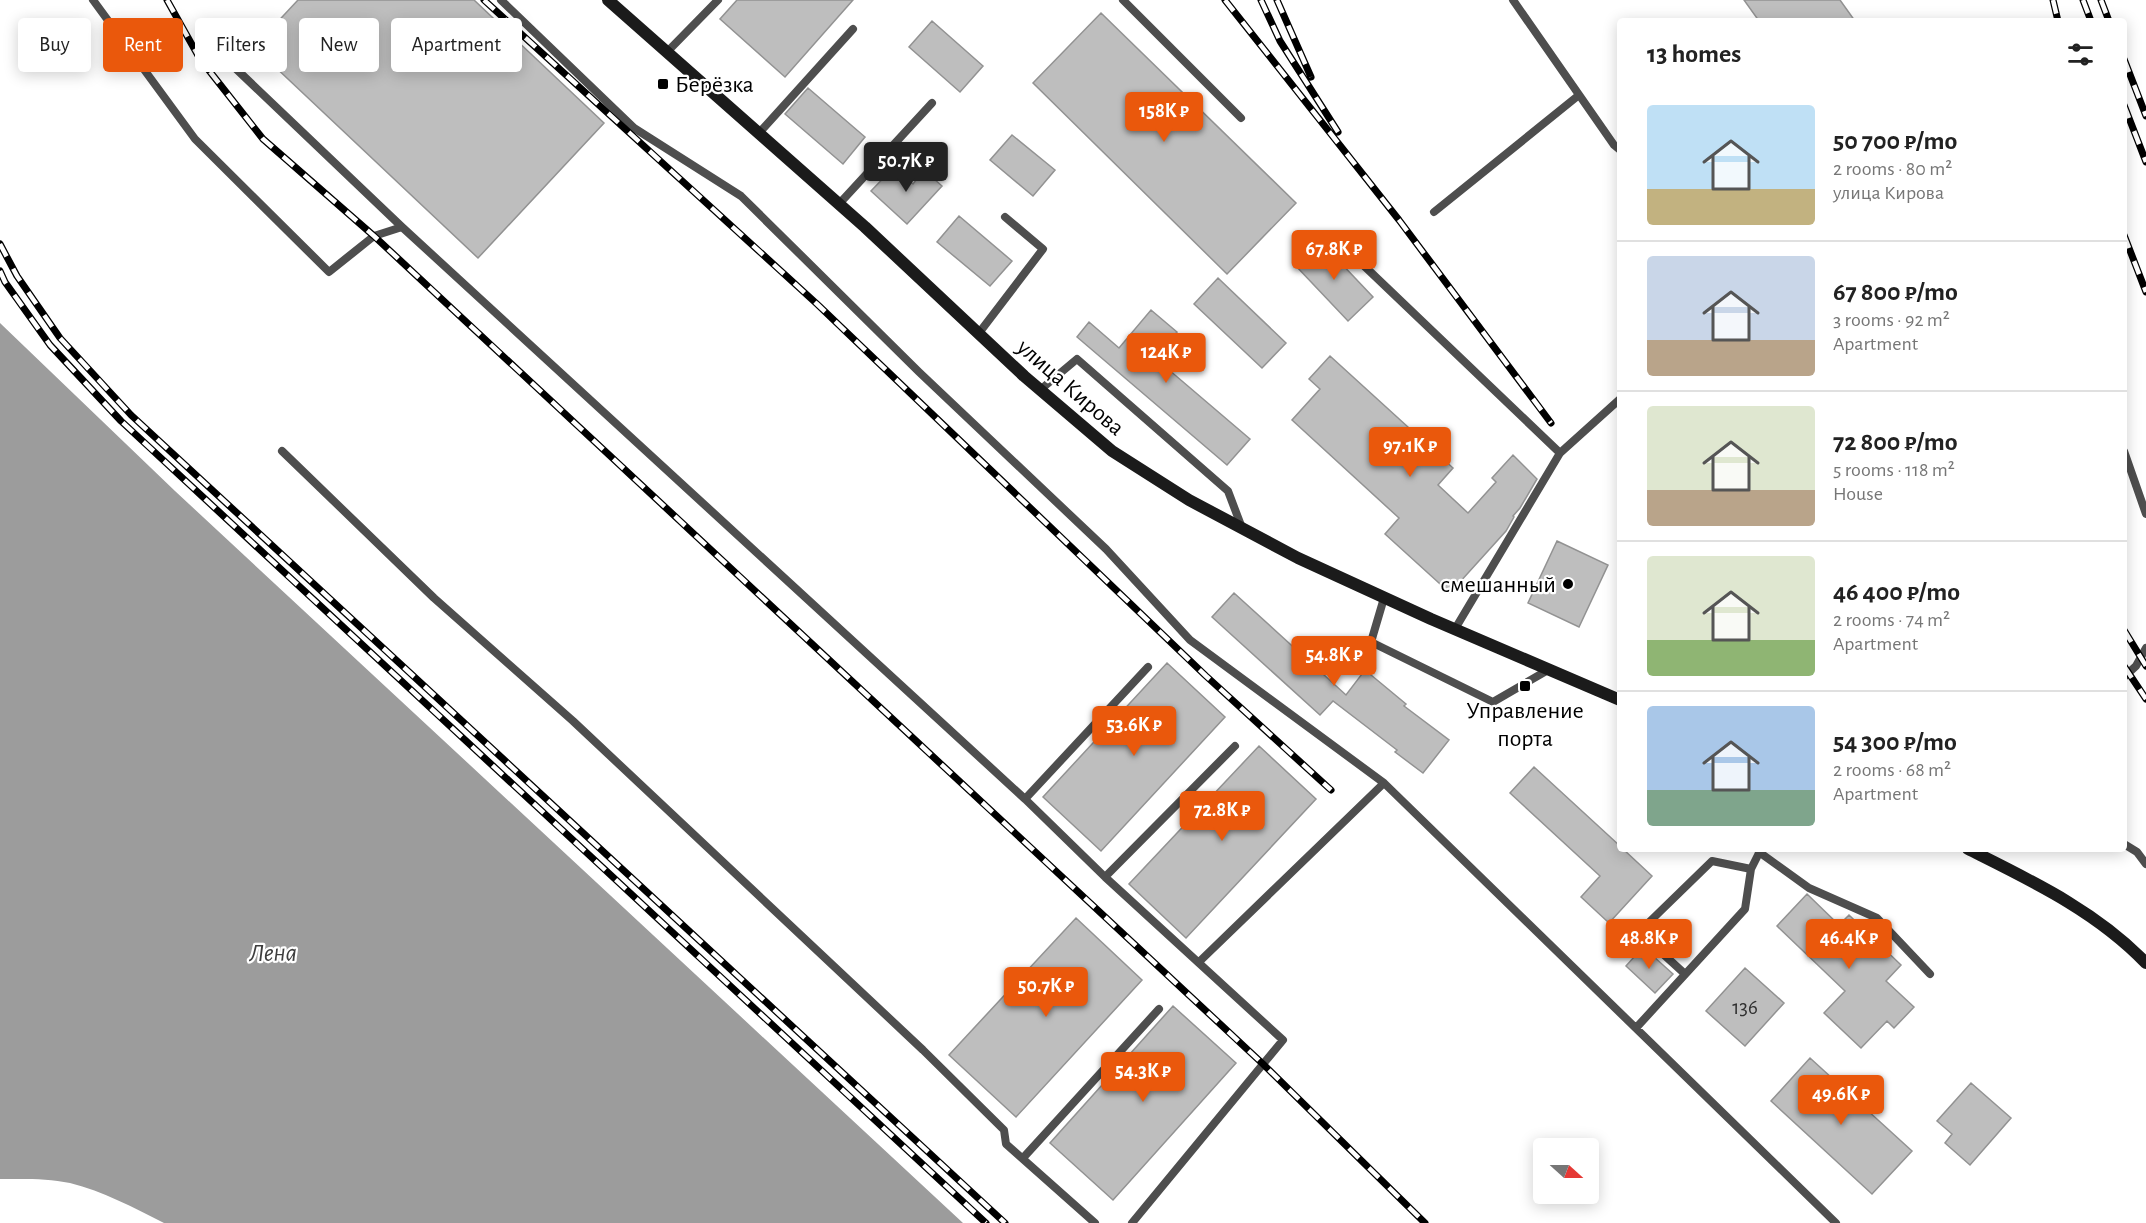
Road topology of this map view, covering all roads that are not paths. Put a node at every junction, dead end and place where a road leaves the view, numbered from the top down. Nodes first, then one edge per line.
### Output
1 (93, 0) edge
2 (501, 0) edge
3 (608, 0) edge
4 (718, 0) edge
5 (1123, 0) edge
6 (1513, 0) edge
7 (854, 29) dead end
8 (667, 52) junction
9 (239, 72) edge
10 (1579, 95) junction
11 (932, 103) dead end
12 (1241, 118) dead end
13 (759, 133) junction
14 (1617, 148) edge
15 (839, 204) junction
16 (1434, 212) dead end
17 (1005, 217) dead end
18 (402, 227) junction
19 (1359, 261) dead end
20 (979, 333) junction
21 (1040, 390) junction
22 (1617, 402) edge
23 (282, 451) dead end
24 (1560, 453) junction
25 (2127, 460) edge
26 (2146, 514) edge
27 (1242, 528) junction
28 (1384, 598) junction
29 (1455, 629) junction
30 (2146, 648) edge
31 (1148, 667) dead end
32 (1548, 670) junction
33 (2127, 674) edge
34 (1617, 699) edge
35 (1235, 746) dead end
36 (1384, 783) junction
37 (1025, 799) junction
38 (2127, 846) edge
39 (1759, 852) edge
40 (1763, 852) edge
41 (1974, 852) edge
42 (2146, 864) edge
43 (1751, 869) junction
44 (1105, 877) junction
45 (1199, 962) junction
46 (2146, 963) edge
47 (1685, 974) junction
48 (1930, 974) dead end
49 (1159, 1009) dead end
50 (1636, 1028) junction
51 (1023, 1158) junction
52 (1095, 1223) edge
53 (1132, 1223) edge
54 (1836, 1223) edge

1 - 18 lane
2 - 36 lane
3 - 8 main road, улица Кирова
4 - 8 lane
5 - 12 lane
6 - 10 lane
7 - 13 lane
8 - 13 main road, улица Кирова
9 - 18 lane
10 - 14 lane
10 - 16 lane
11 - 15 lane
13 - 15 main road, улица Кирова
15 - 20 main road, улица Кирова
17 - 20 lane
18 - 37 lane
19 - 24 lane
20 - 21 main road, улица Кирова
21 - 27 main road, улица Кирова
21 - 27 lane
22 - 24 lane
23 - 51 lane
24 - 29 lane
25 - 26 lane
27 - 28 main road, улица Кирова
28 - 29 main road, улица Кирова
28 - 32 lane
29 - 32 main road, улица Кирова
30 - 33 lane
31 - 37 lane
32 - 34 main road, улица Кирова
35 - 44 lane
36 - 45 lane
36 - 50 lane
37 - 44 lane
38 - 42 lane
39 - 43 lane
40 - 48 lane
41 - 46 main road
43 - 47 lane
43 - 47 lane
44 - 45 lane
45 - 53 lane
47 - 50 lane
49 - 51 lane
50 - 54 lane
51 - 52 lane

